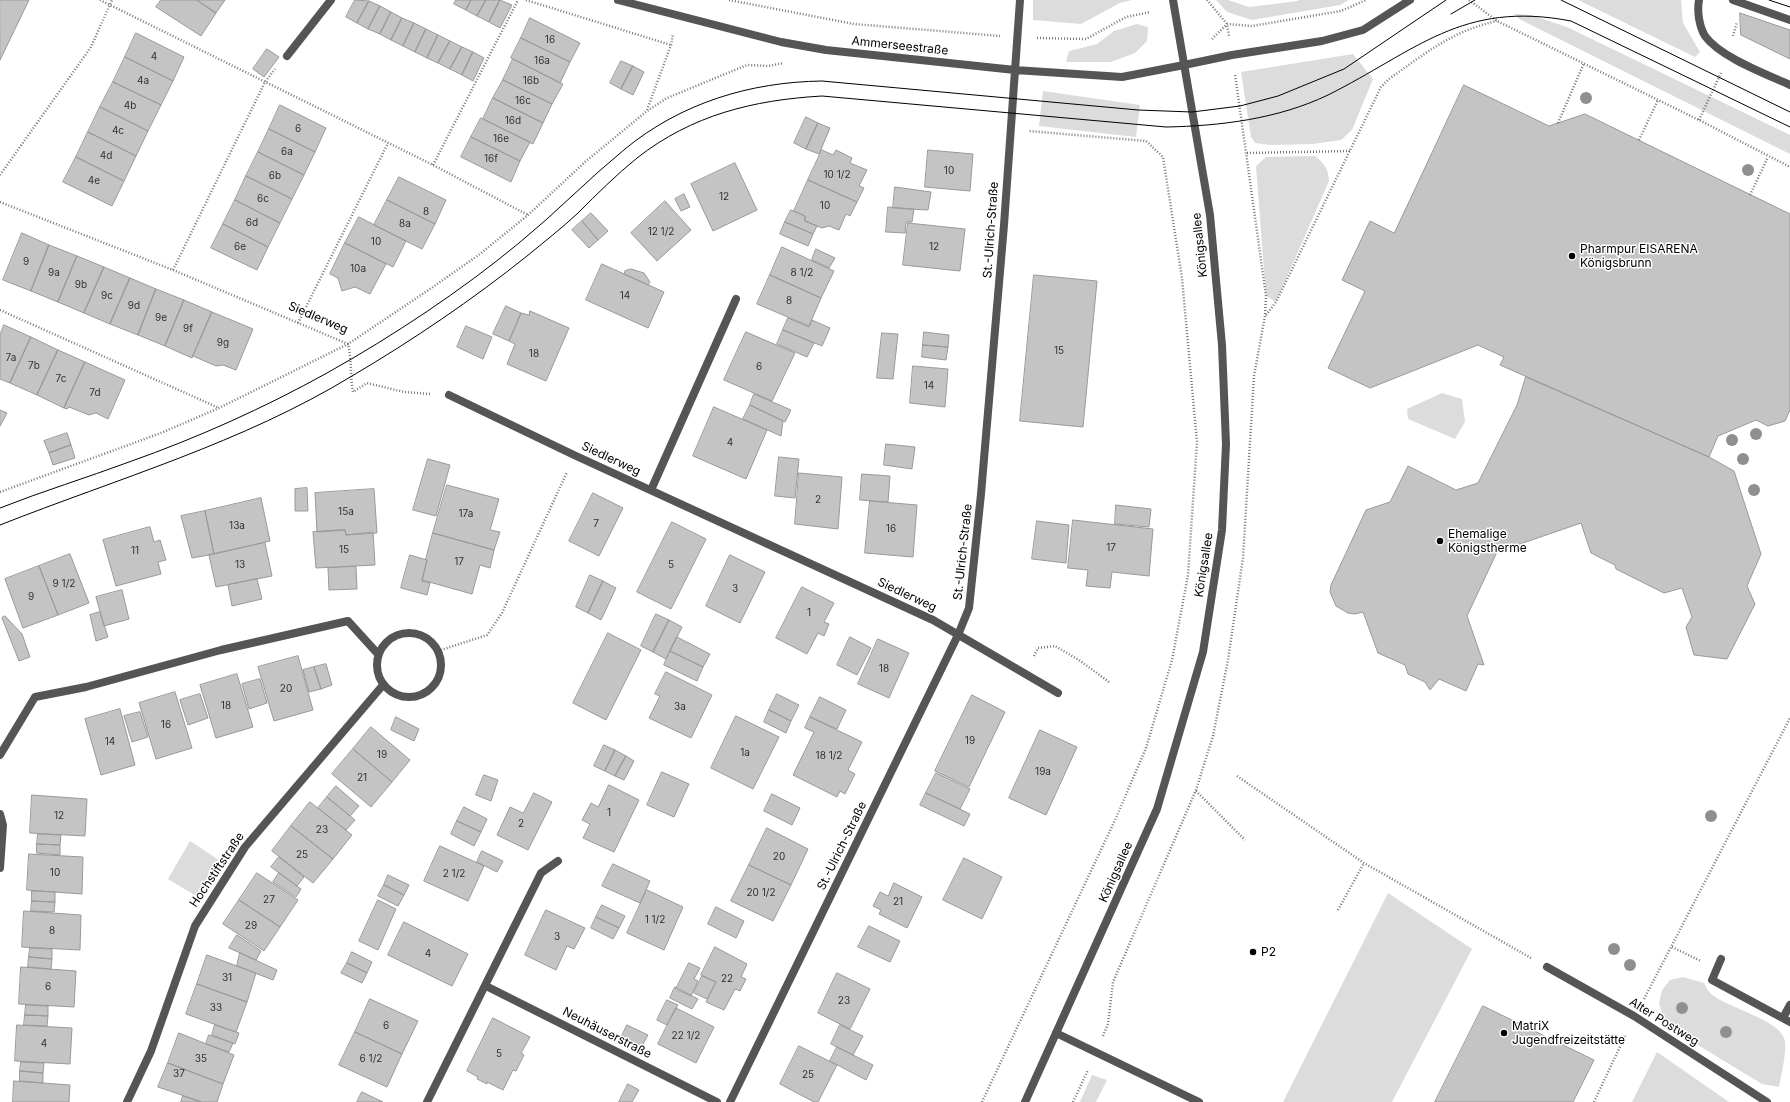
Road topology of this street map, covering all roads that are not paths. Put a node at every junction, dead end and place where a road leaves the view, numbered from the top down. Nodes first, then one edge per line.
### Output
1 (331, 0) edge
2 (618, 0) edge
3 (1020, 0) edge
4 (1173, 0) edge
5 (1410, 0) edge
6 (1699, 0) edge
7 (1733, 0) edge
8 (1790, 20) edge
9 (287, 56) dead end
10 (1184, 65) junction
11 (1015, 70) junction
12 (1790, 85) edge
13 (736, 299) dead end
14 (449, 395) road end
15 (651, 490) junction
16 (958, 635) junction
17 (378, 654) junction
18 (383, 684) junction
19 (1058, 693) dead end
20 (0, 755) edge
21 (0, 814) edge
22 (558, 861) dead end
23 (0, 868) edge
24 (1721, 959) dead end
25 (1547, 967) road end
26 (486, 986) junction
27 (1790, 1005) edge
28 (1787, 1020) edge
29 (1056, 1033) junction
30 (127, 1102) edge
31 (427, 1102) edge
32 (717, 1102) edge
33 (730, 1102) edge
34 (1025, 1102) edge
35 (1199, 1102) edge
36 (1767, 1102) edge

1 - 9 street
2 - 11 street, Ammerseestraße
3 - 11 street, St.-Ulrich-Straße
4 - 10 street, Königsallee
5 - 10 street, Ammerseestraße
6 - 12 street
7 - 8 street
10 - 11 street, Ammerseestraße
10 - 29 street, Königsallee
11 - 16 street, St.-Ulrich-Straße
13 - 15 street, Siedlerweg
14 - 15 street, Siedlerweg
15 - 16 street, Siedlerweg
16 - 19 street, Siedlerweg
16 - 33 street, St.-Ulrich-Straße
17 - 18 street
17 - 18 street
17 - 20 street
18 - 30 street, Hochstiftstraße
21 - 23 street
22 - 26 street
24 - 28 street
25 - 36 street, Alter Postweg
26 - 31 street
26 - 32 street, Neuhäuserstraße
27 - 28 street
29 - 34 street, Königsallee
29 - 35 street

